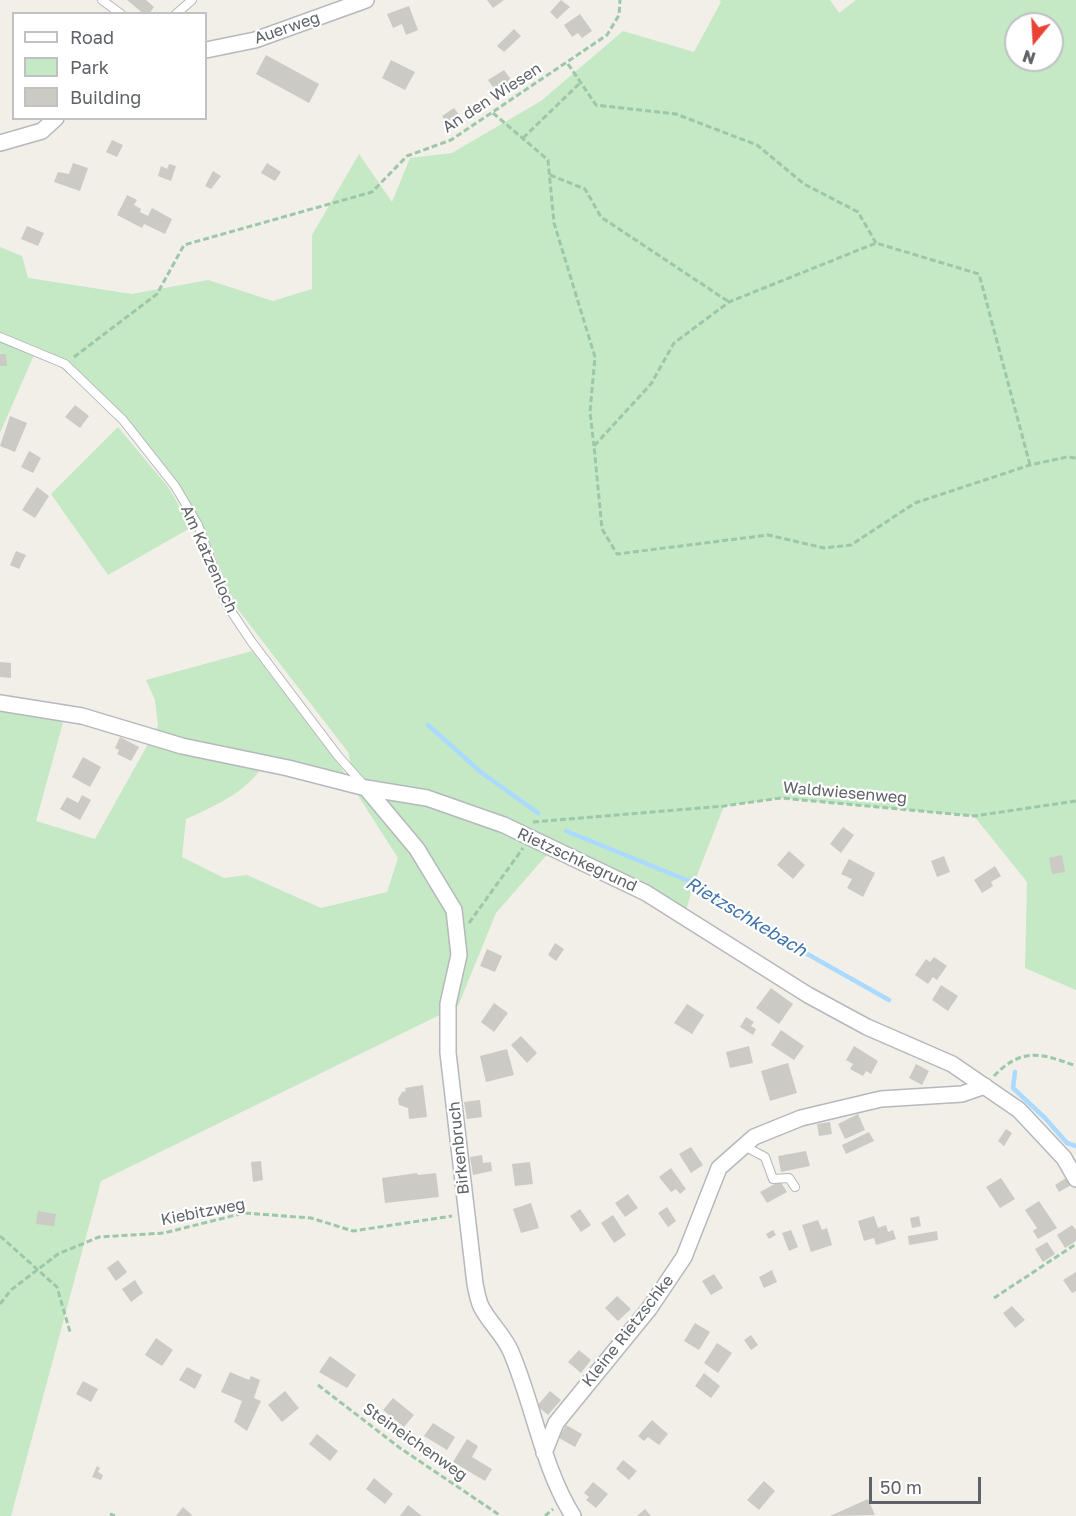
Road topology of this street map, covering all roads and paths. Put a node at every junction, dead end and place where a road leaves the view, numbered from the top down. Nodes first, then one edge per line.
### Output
1 (102, 0) edge
2 (192, 0) edge
3 (366, 0) edge
4 (620, 0) edge
5 (118, 12) edge
6 (178, 12) edge
7 (207, 50) edge
8 (568, 64) junction
9 (580, 82) junction
10 (493, 113) junction
11 (54, 120) edge
12 (523, 138) junction
13 (0, 143) edge
14 (550, 174) junction
15 (876, 243) junction
16 (729, 302) junction
17 (0, 337) edge
18 (64, 364) junction
19 (594, 446) junction
20 (1076, 458) edge
21 (1030, 465) junction
22 (0, 703) edge
23 (366, 788) junction
24 (1076, 801) edge
25 (504, 825) junction
26 (529, 839) junction
27 (458, 939) junction
28 (1076, 1066) edge
29 (985, 1086) junction
30 (744, 1146) junction
31 (1076, 1179) edge
32 (795, 1187) dead end
33 (466, 1214) junction
34 (0, 1236) edge
35 (1076, 1244) edge
36 (39, 1269) junction
37 (994, 1298) dead end
38 (0, 1304) edge
39 (70, 1332) dead end
40 (318, 1385) dead end
41 (544, 1453) junction
42 (110, 1514) dead end
43 (115, 1516) edge
44 (501, 1516) edge
45 (573, 1516) edge

1 - 5 lane
2 - 6 lane
3 - 7 street, Auerweg
4 - 8 path, An den Wiesen
8 - 9 path
8 - 10 path, An den Wiesen
9 - 12 path
9 - 15 path
10 - 12 path
10 - 18 path, An den Wiesen
11 - 13 street
12 - 14 path
14 - 16 path
14 - 19 path
15 - 16 path
15 - 21 path
16 - 19 path
17 - 18 lane, Am Katzenloch
18 - 23 lane, Am Katzenloch
19 - 21 path
20 - 21 path
22 - 23 street, Rietzschkegrund
23 - 25 street, Rietzschkegrund
23 - 27 street, Birkenbruch
24 - 25 path, Waldwiesenweg
25 - 26 street, Rietzschkegrund
26 - 27 path
26 - 29 street, Rietzschkegrund
27 - 33 street, Birkenbruch
28 - 29 path
29 - 30 street, Kleine Rietzschke
29 - 31 street, Rietzschkegrund
30 - 32 lane
30 - 41 street, Kleine Rietzschke
33 - 36 path, Kiebitzweg
33 - 41 street, Birkenbruch
34 - 36 path
35 - 37 path
36 - 38 path, Kiebitzweg
36 - 39 path
40 - 44 path, Steineichenweg
41 - 45 street, Birkenbruch
42 - 43 path

